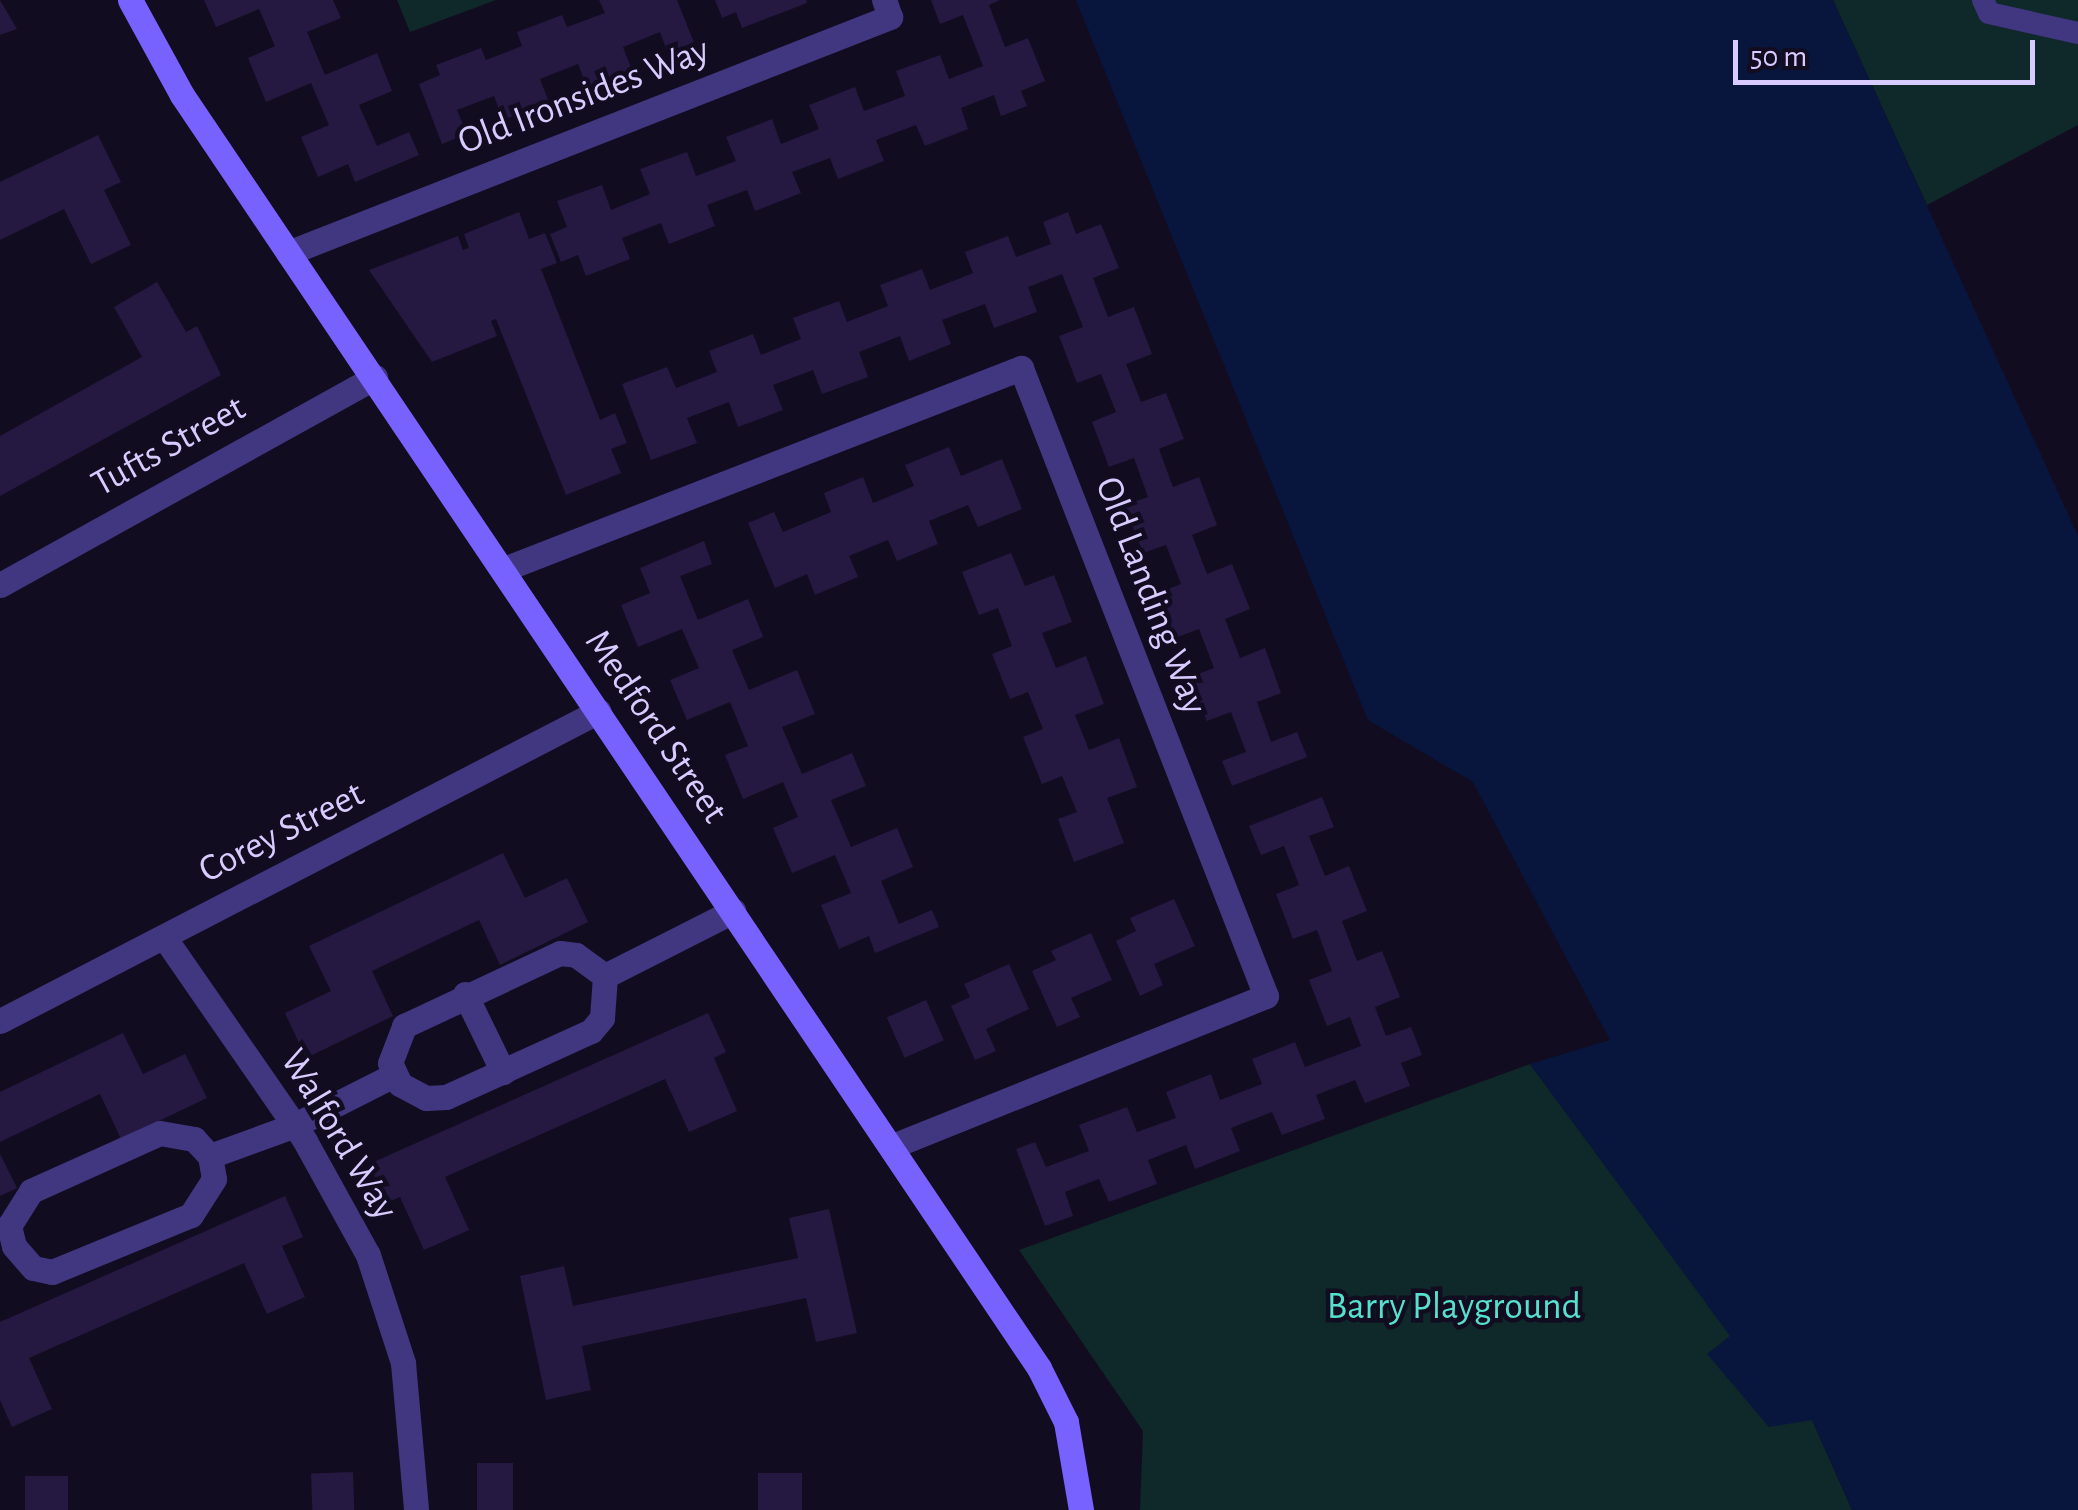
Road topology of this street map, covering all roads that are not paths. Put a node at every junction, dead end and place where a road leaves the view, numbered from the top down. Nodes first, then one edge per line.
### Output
1 (130, 0) edge
2 (884, 0) edge
3 (1983, 0) edge
4 (2078, 33) edge
5 (288, 253) junction
6 (375, 377) junction
7 (504, 569) junction
8 (0, 584) edge
9 (598, 711) junction
10 (733, 911) junction
11 (164, 937) junction
12 (604, 976) junction
13 (465, 994) junction
14 (0, 1021) edge
15 (503, 1072) junction
16 (394, 1075) junction
17 (295, 1125) junction
18 (895, 1145) junction
19 (210, 1156) junction
20 (7, 1250) edge
21 (416, 1510) edge
22 (1081, 1510) edge

1 - 5 main road, Medford Street
2 - 5 street, Old Ironsides Way
3 - 4 lane
5 - 6 main road, Medford Street
6 - 7 main road, Medford Street
6 - 8 street, Tufts Street
7 - 9 main road, Medford Street
7 - 18 street, Old Landing Way
9 - 10 main road, Medford Street
9 - 11 street, Corey Street
10 - 12 street
10 - 18 main road, Medford Street
11 - 14 street, Corey Street
11 - 17 street, Walford Way
12 - 13 street
12 - 15 street
13 - 15 street
13 - 16 street
15 - 16 street
16 - 17 street
17 - 19 street
17 - 21 street, Walford Way
18 - 22 main road, Medford Street
19 - 20 street
19 - 20 street

